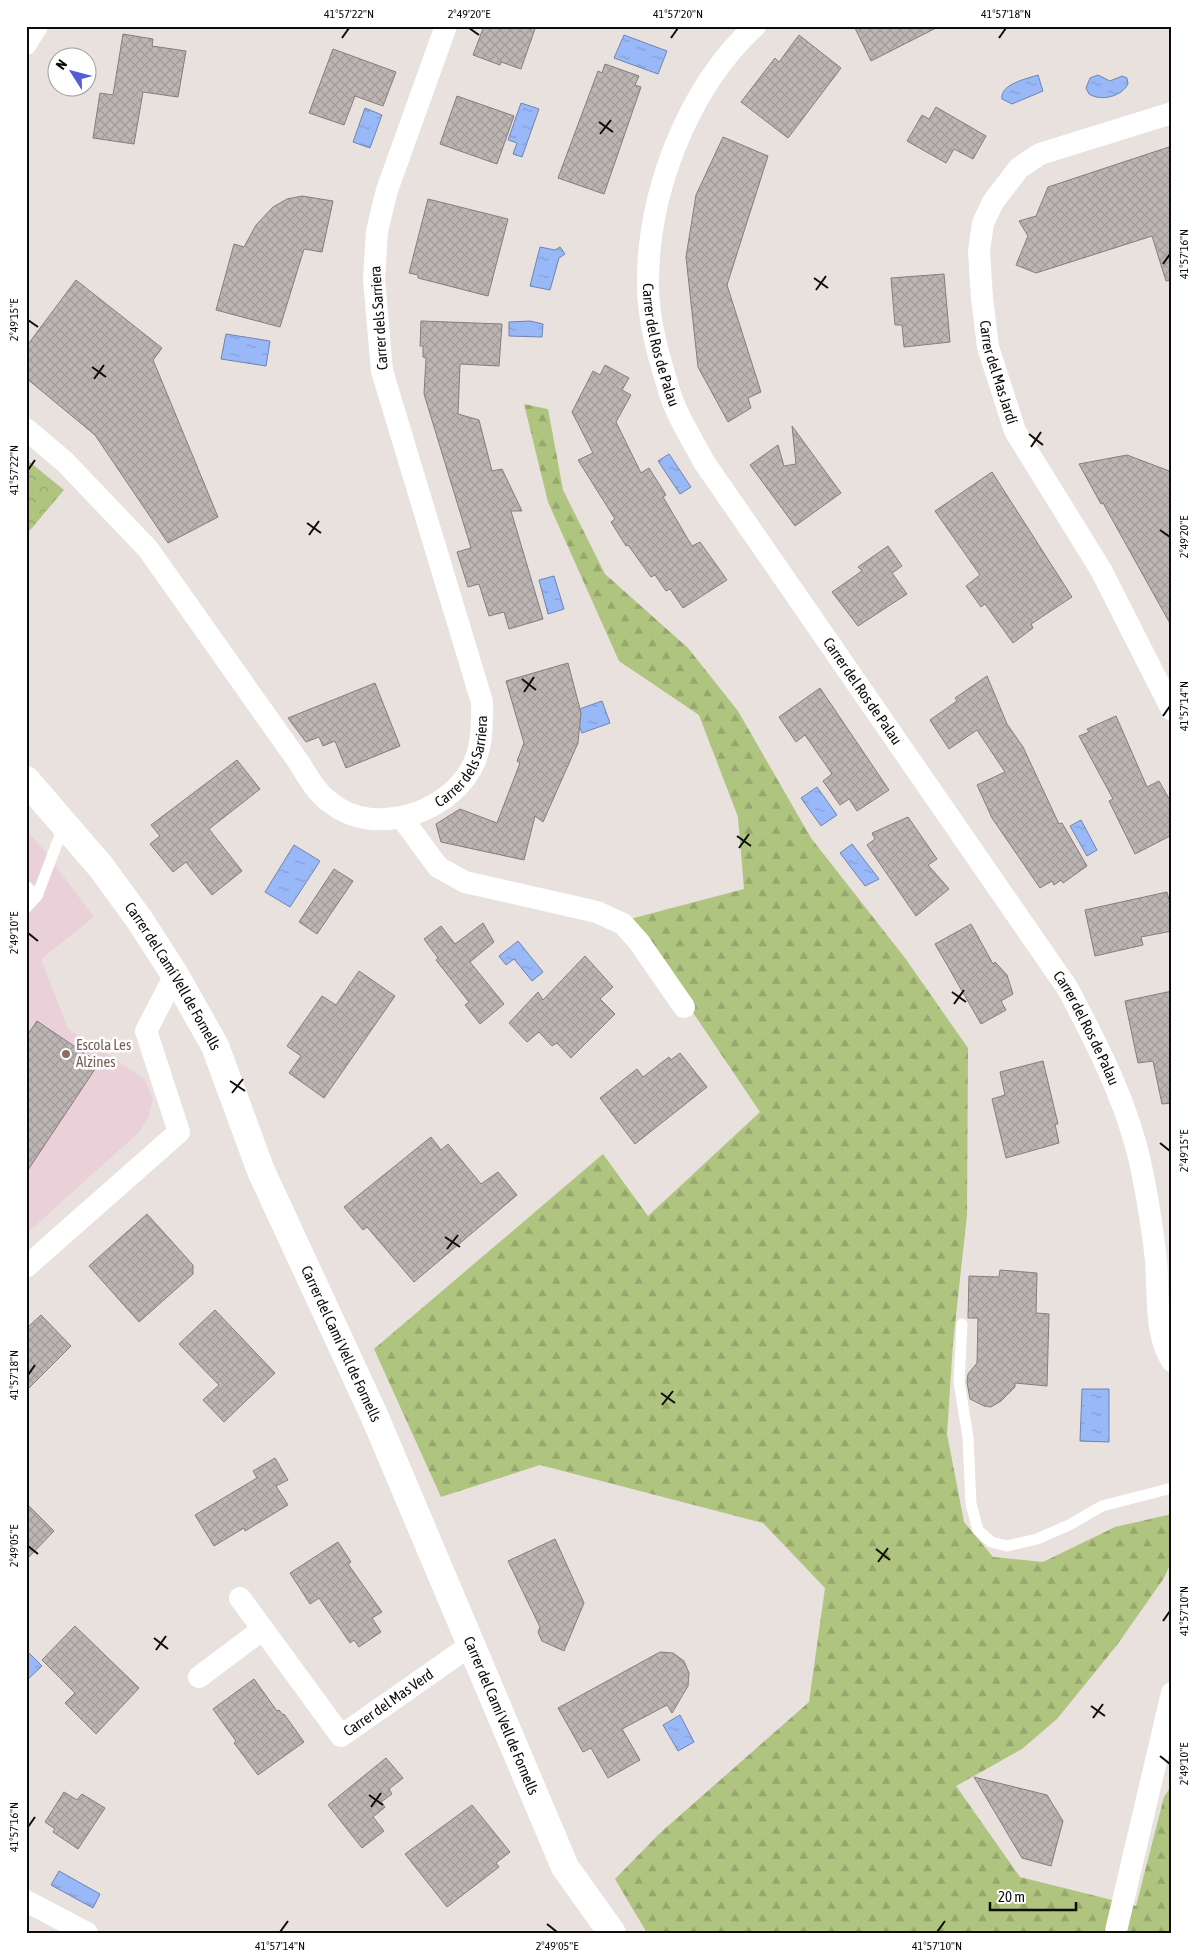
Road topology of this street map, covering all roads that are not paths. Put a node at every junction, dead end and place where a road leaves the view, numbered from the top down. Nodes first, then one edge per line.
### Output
1 (37, 26) edge
2 (446, 26) edge
3 (755, 26) edge
4 (26, 44) edge
5 (1172, 113) edge
6 (26, 429) edge
7 (1172, 710) edge
8 (26, 780) edge
9 (402, 818) junction
10 (64, 824) junction
11 (26, 886) edge
12 (37, 896) junction
13 (26, 908) edge
14 (175, 975) junction
15 (684, 1007) dead end
16 (26, 1267) edge
17 (962, 1324) dead end
18 (1172, 1361) edge
19 (1172, 1488) edge
20 (240, 1598) dead end
21 (263, 1629) junction
22 (471, 1645) junction
23 (199, 1677) dead end
24 (1172, 1693) edge
25 (1165, 1753) edge
26 (26, 1901) edge
27 (1116, 1931) dead end
28 (87, 1933) edge
29 (612, 1933) edge

1 - 4 street
2 - 9 street, Carrer dels Sarriera
3 - 18 street, Carrer del Ros de Palau
5 - 7 street, Carrer del Mas Jardí
6 - 9 street, Carrer dels Sarriera
8 - 10 street, Carrer del Camí Vell de Fornells
9 - 15 street
10 - 12 lane
10 - 14 street, Carrer del Camí Vell de Fornells
11 - 12 lane
12 - 13 lane
14 - 16 street
14 - 22 street, Carrer del Camí Vell de Fornells
17 - 19 lane
20 - 21 street, Carrer del Mas Verd
21 - 22 street, Carrer del Mas Verd
21 - 23 street
22 - 29 street, Carrer del Camí Vell de Fornells
24 - 25 street
25 - 27 street
26 - 28 street

